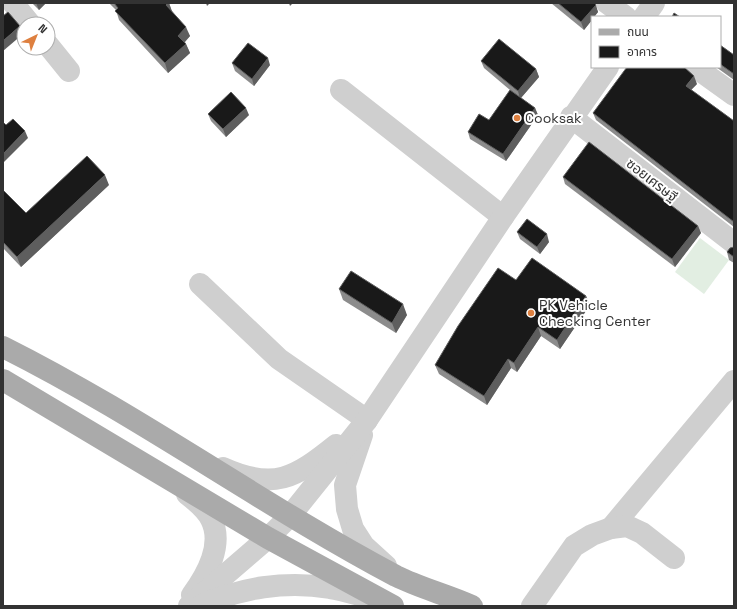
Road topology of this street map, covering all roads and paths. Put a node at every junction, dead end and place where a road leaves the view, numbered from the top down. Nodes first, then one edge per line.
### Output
1 (13, 3) edge
2 (607, 3) edge
3 (654, 3) edge
4 (24, 16) edge
5 (625, 16) edge
6 (645, 16) edge
7 (56, 54) edge
8 (607, 68) edge
9 (696, 68) edge
10 (70, 71) dead end
11 (341, 90) dead end
12 (734, 95) edge
13 (572, 117) junction
14 (503, 217) junction
15 (734, 243) edge
16 (200, 284) dead end
17 (3, 348) edge
18 (3, 380) edge
19 (734, 381) edge
20 (367, 420) junction
21 (173, 445) junction
22 (174, 482) junction
23 (290, 516) junction
24 (611, 528) junction
25 (268, 538) junction
26 (674, 558) dead end
27 (398, 577) junction
28 (388, 604) edge
29 (184, 606) edge
30 (189, 606) edge
31 (200, 606) edge
32 (472, 606) edge
33 (532, 606) edge

1 - 4 street
2 - 5 street
3 - 6 street
7 - 10 street
8 - 13 street
9 - 12 street
11 - 14 street
13 - 14 street
13 - 15 street, ซอยเศรษฐี
14 - 20 street
16 - 20 street
17 - 21 main road
18 - 22 main road
19 - 24 street
20 - 21 street
20 - 23 street
20 - 27 street
21 - 23 main road
22 - 25 main road
22 - 29 street
23 - 25 street
23 - 27 main road
24 - 26 street
24 - 33 street
25 - 28 main road
25 - 30 street
27 - 32 main road
28 - 31 street

